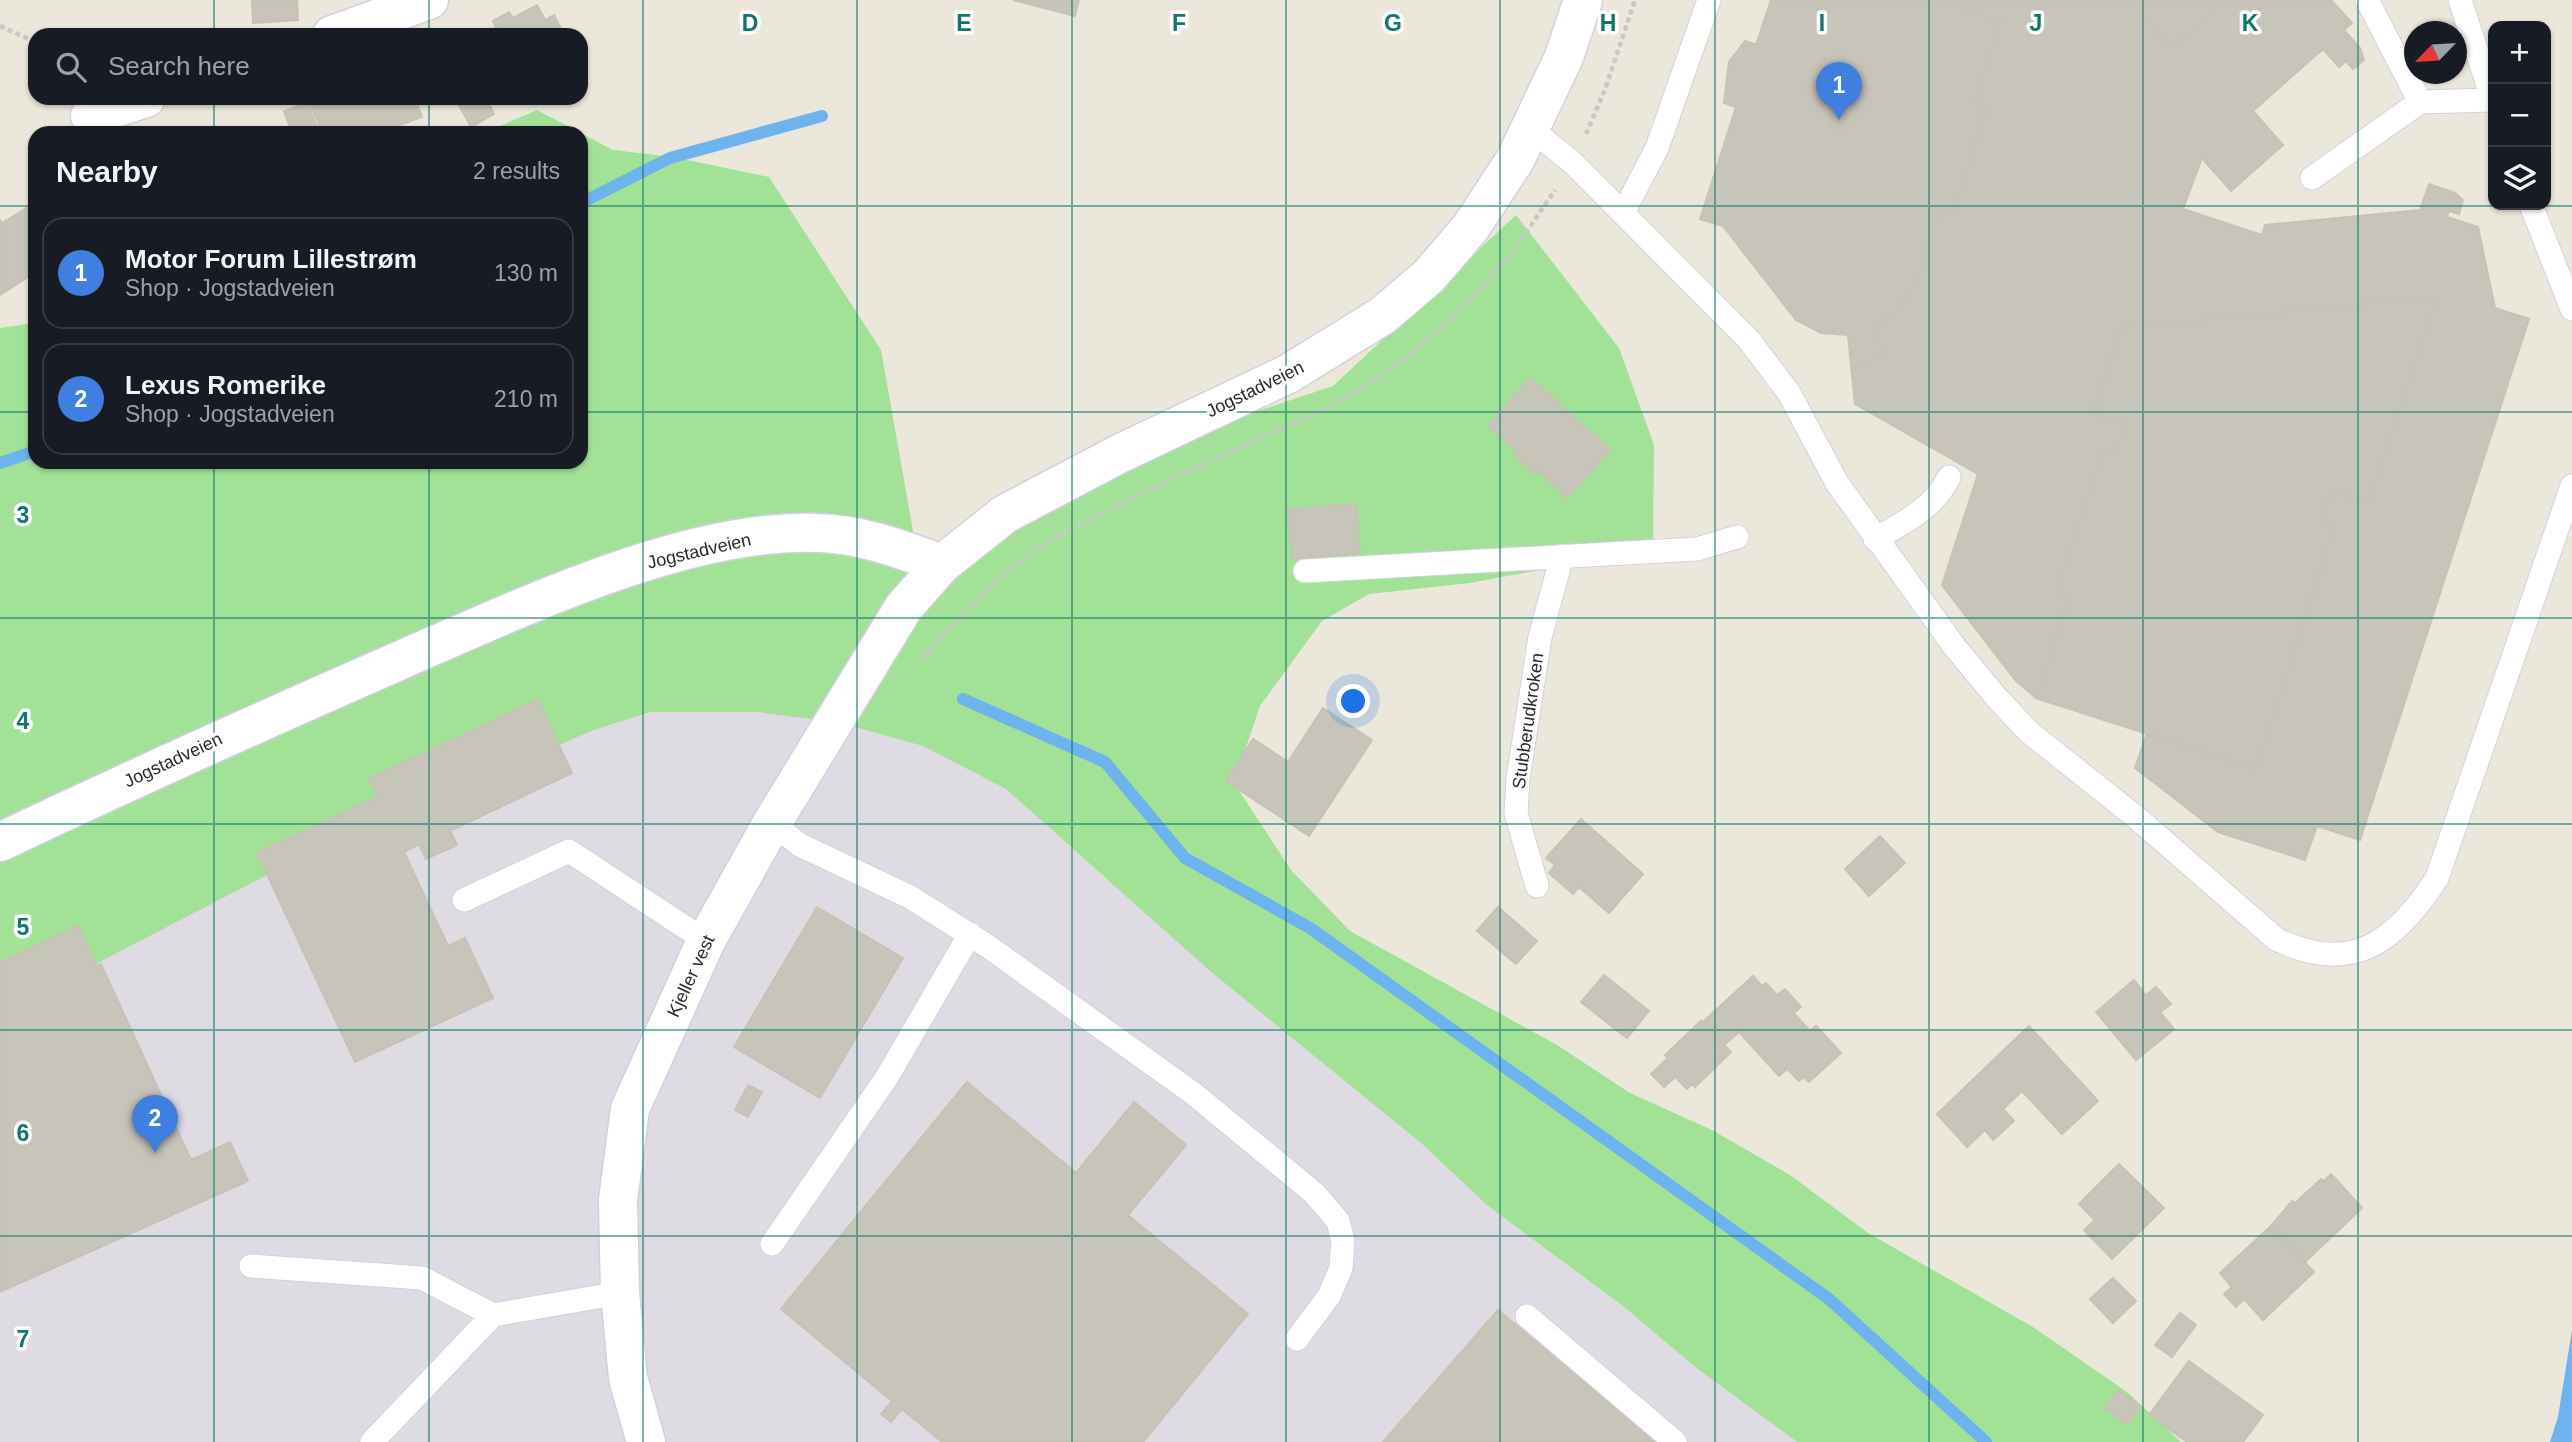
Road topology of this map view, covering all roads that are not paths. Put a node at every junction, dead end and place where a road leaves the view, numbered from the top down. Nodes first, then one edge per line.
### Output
1 (429, 0) edge
2 (1583, 0) edge
3 (1709, 0) edge
4 (2367, 0) edge
5 (2460, 0) edge
6 (351, 28) edge
7 (2488, 85) edge
8 (2488, 100) edge
9 (2420, 102) junction
10 (124, 105) edge
11 (90, 116) dead end
12 (1530, 128) junction
13 (2312, 178) dead end
14 (2534, 210) edge
15 (1623, 213) junction
16 (2572, 309) edge
17 (1950, 477) dead end
18 (2572, 486) edge
19 (1737, 537) dead end
20 (1875, 539) junction
21 (1562, 556) junction
22 (942, 564) junction
23 (1306, 571) dead end
24 (772, 823) junction
25 (0, 842) edge
26 (1537, 886) dead end
27 (464, 900) dead end
28 (970, 934) junction
29 (706, 941) junction
30 (772, 1244) dead end
31 (251, 1266) dead end
32 (620, 1293) junction
33 (493, 1315) junction
34 (1527, 1315) dead end
35 (1297, 1339) dead end
36 (372, 1442) edge
37 (646, 1442) edge
38 (1675, 1442) edge

1 - 6 street
2 - 12 street, Jogstadveien
3 - 15 lane
4 - 9 lane
5 - 7 lane
8 - 9 lane
9 - 13 lane
10 - 11 street
12 - 15 lane
12 - 22 street, Jogstadveien
14 - 16 lane
15 - 20 lane
17 - 20 lane
18 - 20 lane
19 - 21 lane
21 - 23 lane
21 - 26 lane, Stubberudkroken
22 - 24 street, Kjeller vest
22 - 25 street, Jogstadveien
24 - 28 lane
24 - 29 street, Kjeller vest
27 - 29 lane
28 - 30 lane
28 - 35 lane
29 - 32 street, Kjeller vest
31 - 33 lane
32 - 33 lane
32 - 37 street, Kjeller vest
33 - 36 lane
34 - 38 lane

